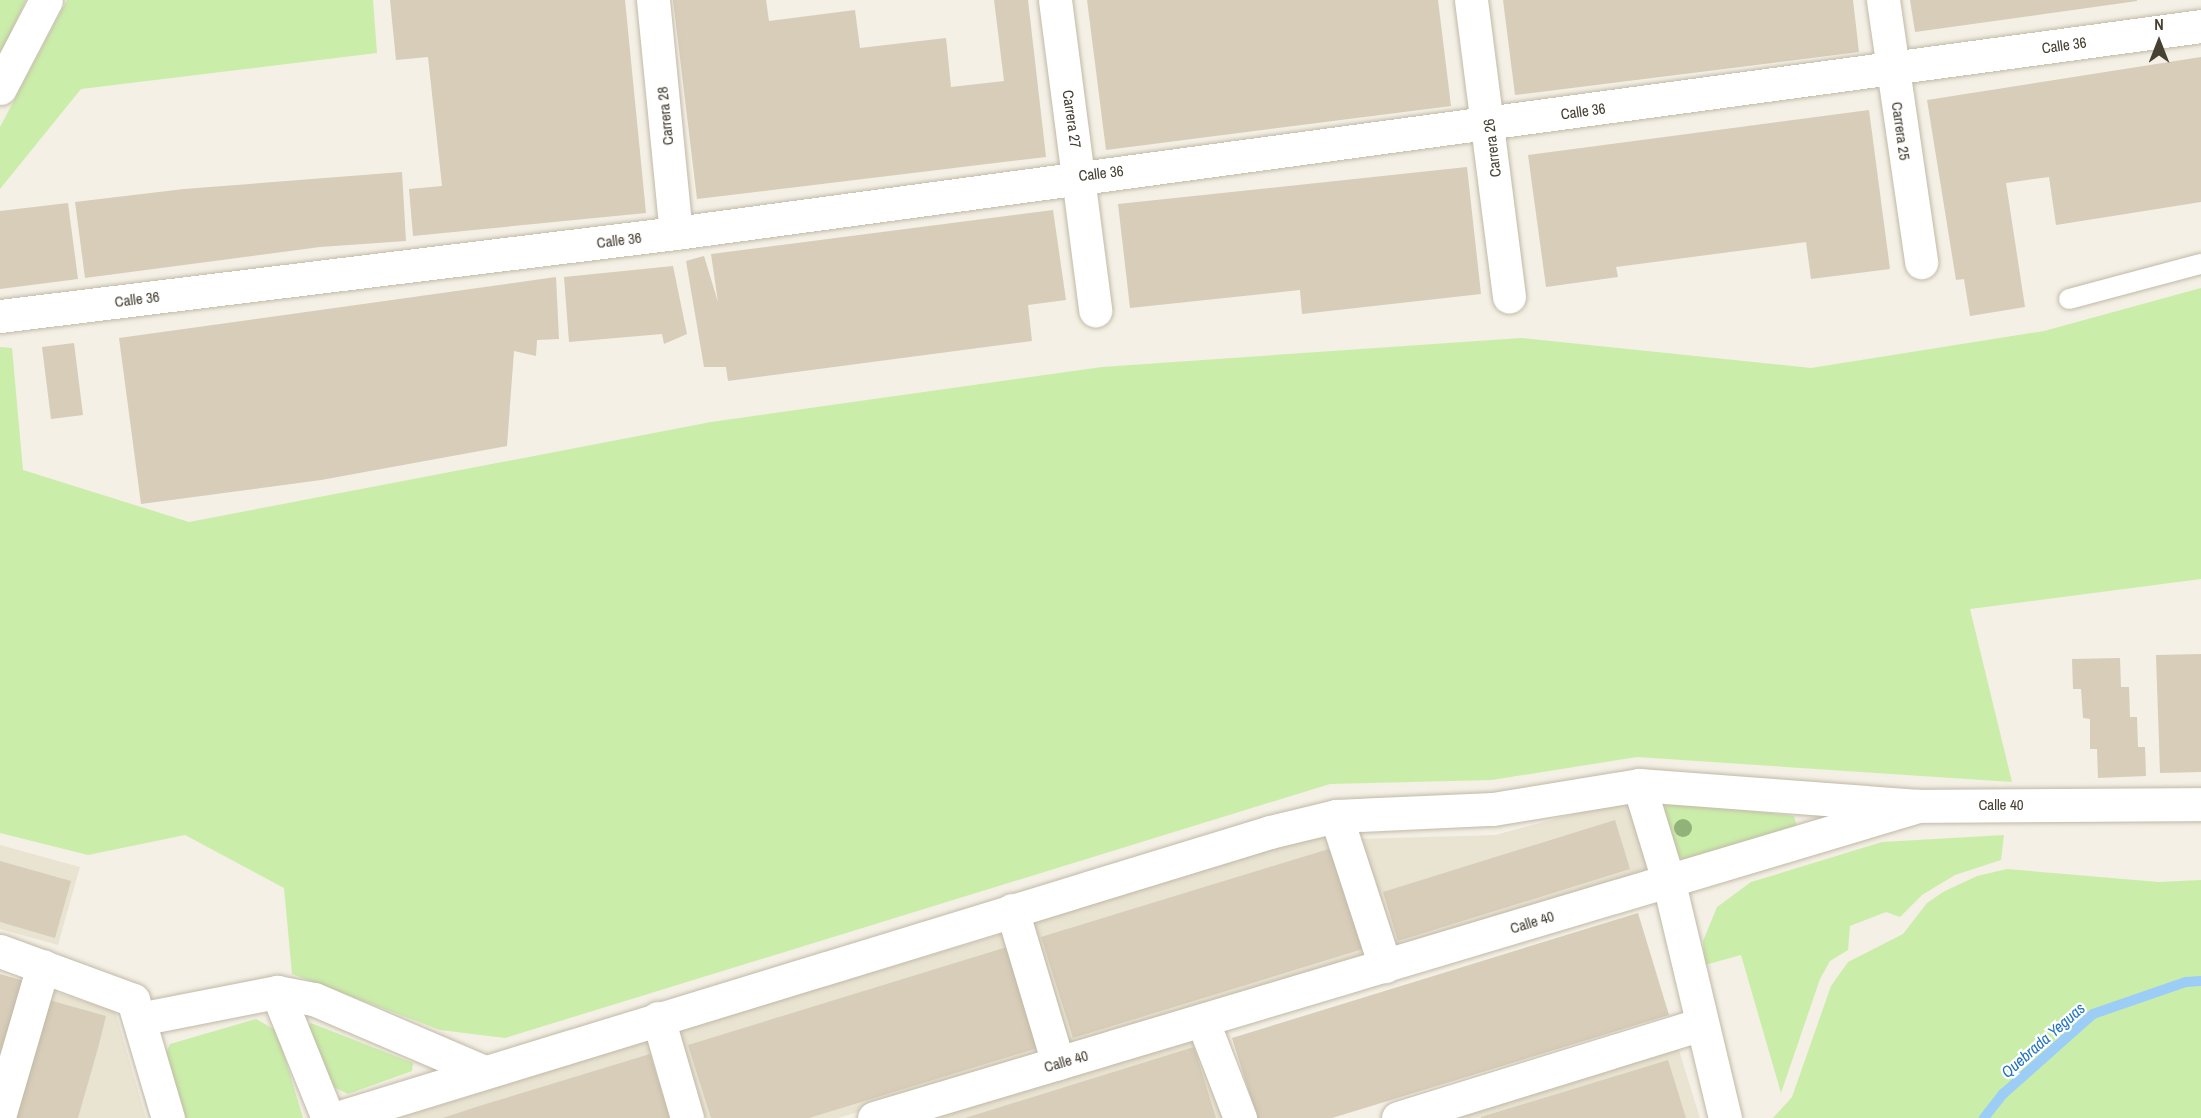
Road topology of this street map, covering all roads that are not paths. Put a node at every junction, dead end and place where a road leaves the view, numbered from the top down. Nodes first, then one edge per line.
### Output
1 (46, 0) edge
2 (653, 0) edge
3 (1055, 0) edge
4 (1471, 0) edge
5 (1883, 0) edge
6 (2201, 26) edge
7 (1892, 69) junction
8 (0, 88) edge
9 (1489, 124) junction
10 (1080, 176) junction
11 (676, 233) junction
12 (1921, 262) dead end
13 (2201, 264) edge
14 (1509, 297) dead end
15 (2070, 299) dead end
16 (1095, 310) dead end
17 (0, 316) edge
18 (1639, 784) junction
19 (2201, 804) edge
20 (1918, 806) junction
21 (1336, 816) junction
22 (1669, 883) junction
23 (1012, 910) junction
24 (0, 951) edge
25 (43, 966) junction
26 (1385, 966) junction
27 (277, 992) junction
28 (658, 1018) junction
29 (139, 1019) junction
30 (1203, 1022) junction
31 (1702, 1024) junction
32 (1058, 1064) junction
33 (483, 1072) junction
34 (0, 1113) edge
35 (168, 1118) edge
36 (328, 1118) edge
37 (337, 1118) edge
38 (687, 1118) edge
39 (874, 1118) edge
40 (1240, 1118) edge
41 (1398, 1118) edge
42 (1725, 1118) edge

1 - 8 street
2 - 11 street, Carrera 28
3 - 10 street, Carrera 27
4 - 9 street, Carrera 26
5 - 7 street, Carrera 25
6 - 7 street, Calle 36
7 - 9 street, Calle 36
7 - 12 street, Carrera 25
9 - 10 street, Calle 36
9 - 14 street, Carrera 26
10 - 11 street, Calle 36
10 - 16 street, Carrera 27
11 - 17 street, Calle 36
13 - 15 lane
18 - 20 street
18 - 21 street
18 - 22 street
19 - 20 street, Calle 40
20 - 22 street, Calle 40
21 - 23 street
21 - 26 street
22 - 26 street, Calle 40
22 - 31 street
23 - 28 street
23 - 32 street
24 - 25 street
25 - 29 street
25 - 34 street
26 - 30 street, Calle 40
27 - 29 street
27 - 33 street
27 - 36 street
28 - 33 street
28 - 38 street
29 - 35 street
30 - 32 street, Calle 40
30 - 40 street
31 - 41 street
31 - 42 street
32 - 39 street, Calle 40
33 - 37 street

